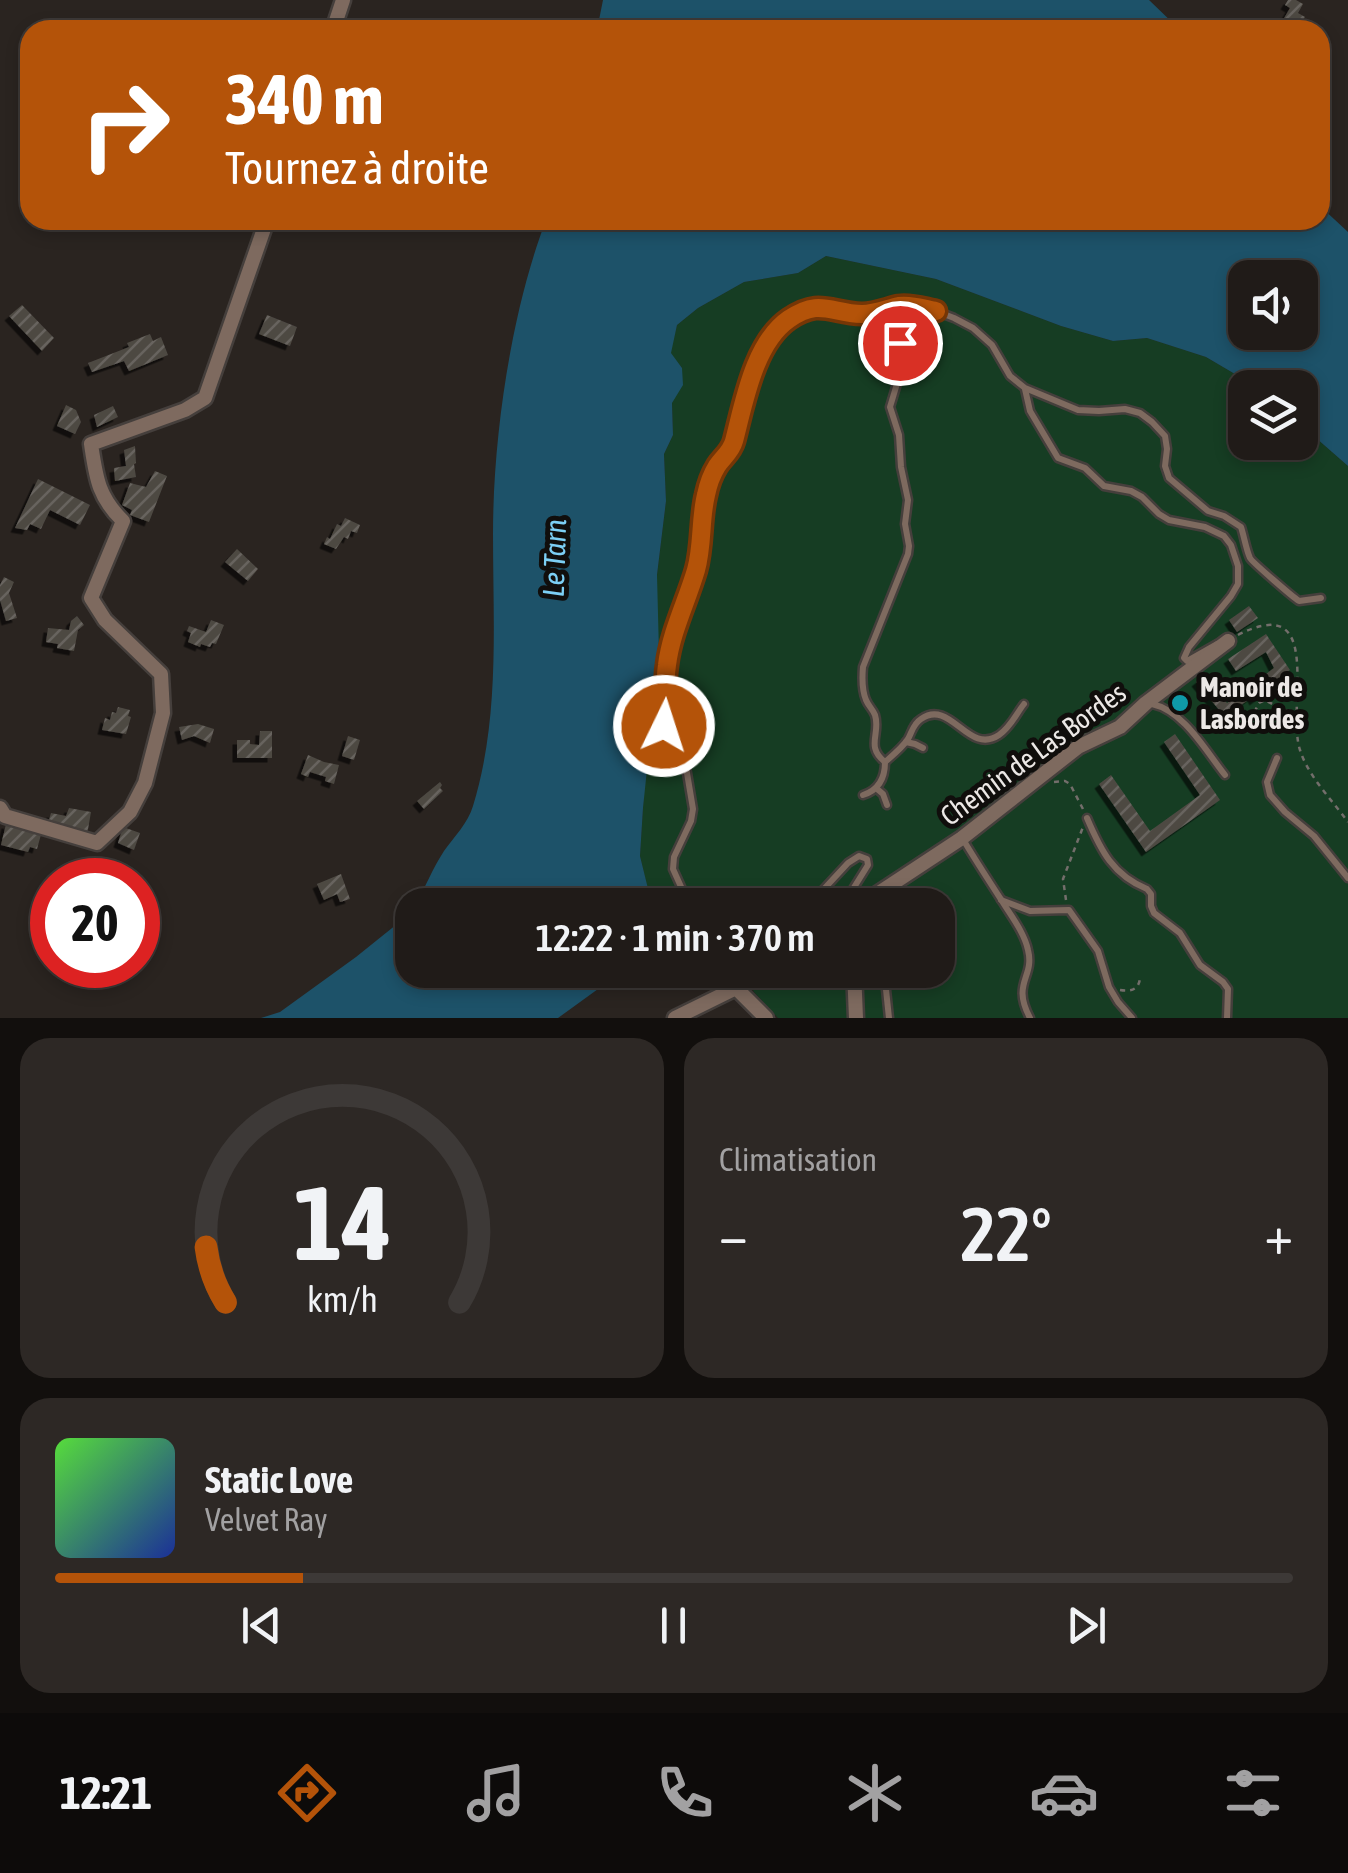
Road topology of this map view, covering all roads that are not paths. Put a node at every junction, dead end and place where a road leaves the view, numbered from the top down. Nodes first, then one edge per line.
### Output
1 (264, 230) edge
2 (936, 311) junction
3 (1025, 388) junction
4 (1321, 598) dead end
5 (1228, 640) joint
6 (1146, 703) junction
7 (1024, 704) dead end
8 (906, 742) junction
9 (923, 748) dead end
10 (1277, 758) dead end
11 (885, 762) junction
12 (1225, 775) dead end
13 (876, 788) junction
14 (864, 795) dead end
15 (887, 805) dead end
16 (0, 808) edge
17 (1088, 818) road end
18 (962, 838) junction
19 (1348, 878) edge
20 (682, 888) edge
21 (825, 888) edge
22 (854, 888) edge
23 (886, 888) edge
24 (1000, 899) junction
25 (855, 988) edge
26 (887, 988) edge
27 (674, 1018) edge
28 (766, 1018) edge
29 (856, 1018) edge
30 (889, 1018) edge
31 (1030, 1018) edge
32 (1132, 1018) edge
33 (1228, 1018) edge

1 - 16 street
2 - 3 lane
2 - 11 lane
2 - 20 lane
3 - 4 lane
3 - 5 lane
5 - 6 street, Chemin de Las Bordes
6 - 12 lane
6 - 18 street, Chemin de Las Bordes
7 - 8 lane
8 - 9 lane
8 - 11 lane
10 - 19 lane
11 - 13 lane
13 - 14 lane
13 - 15 lane
17 - 33 lane
18 - 23 street, Chemin de Las Bordes
18 - 24 lane
21 - 22 lane
24 - 31 lane
24 - 32 lane
25 - 29 street
26 - 30 lane
27 - 28 street

